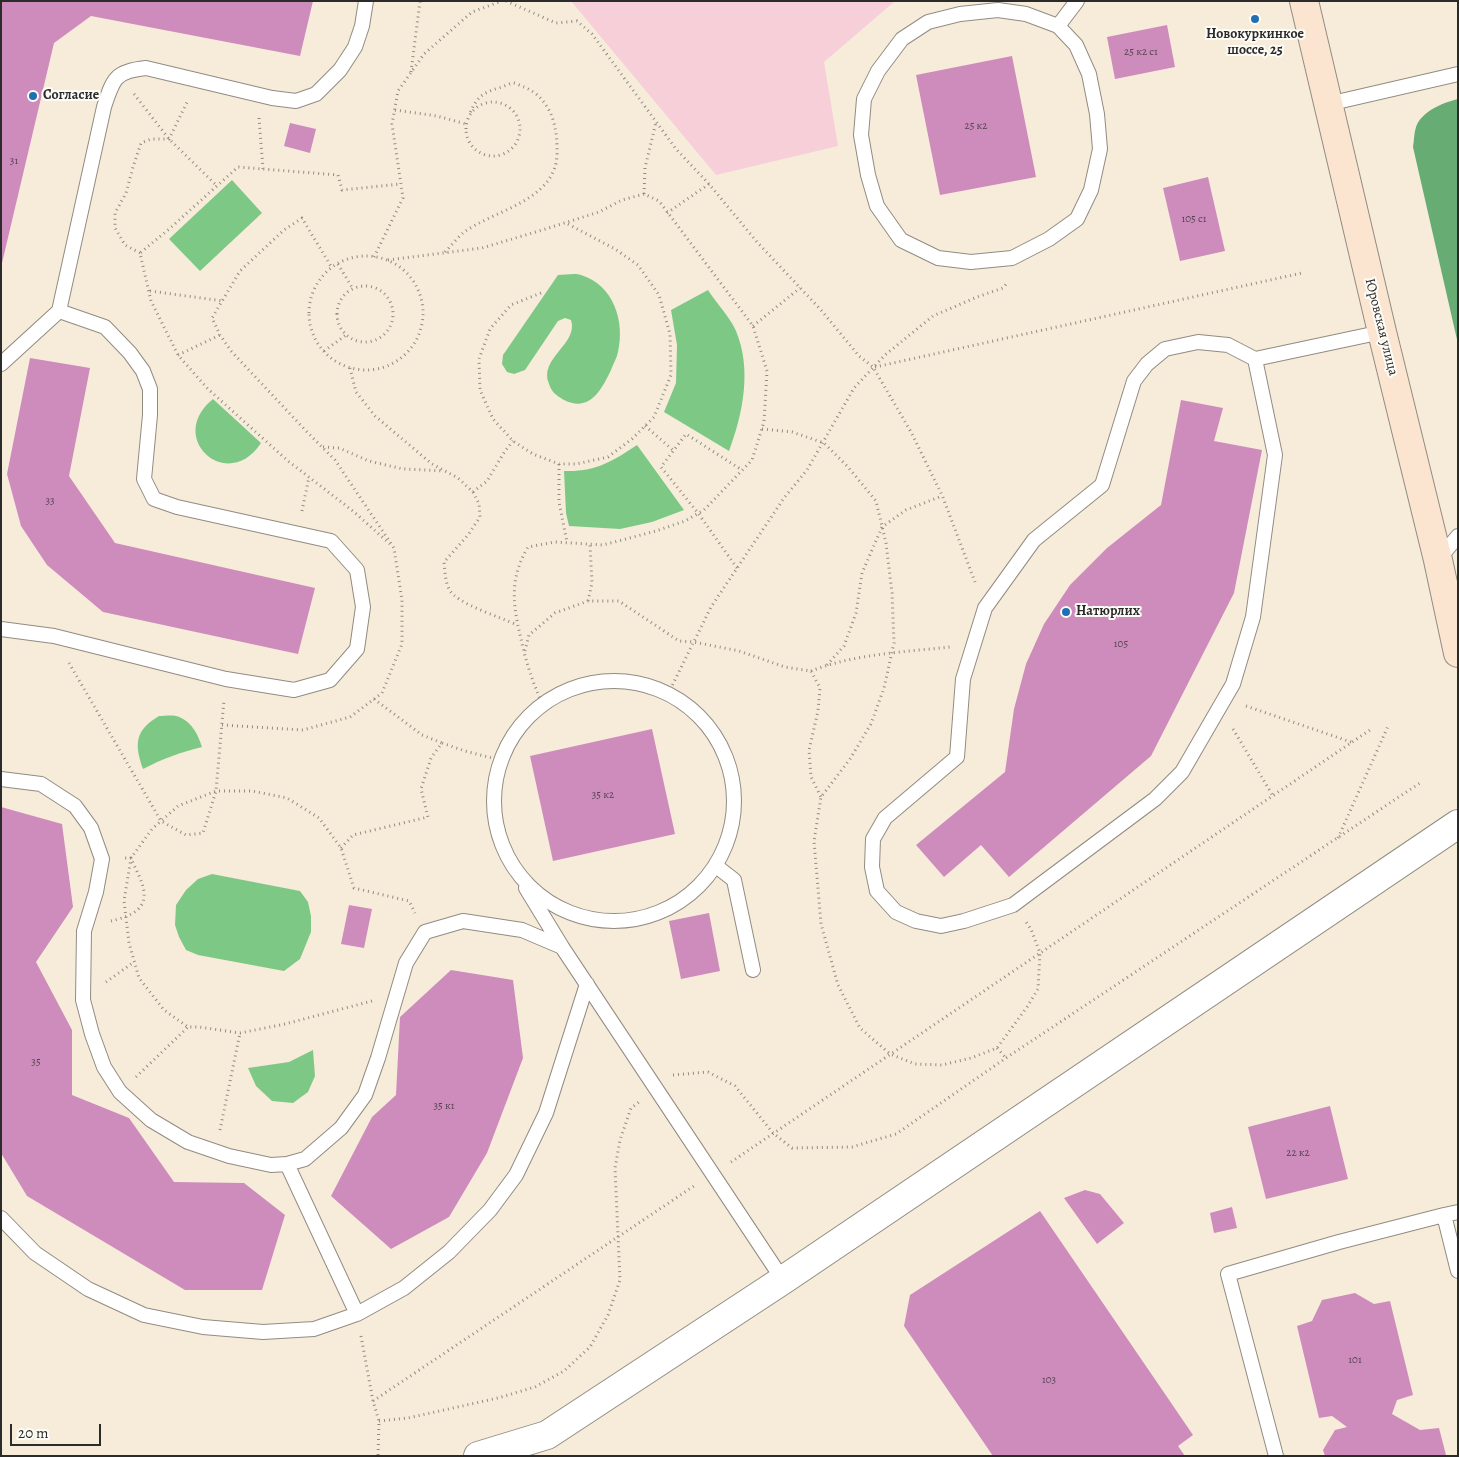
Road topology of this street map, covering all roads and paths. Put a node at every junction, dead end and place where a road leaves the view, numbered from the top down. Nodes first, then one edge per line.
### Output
1 (366, 1) edge
2 (420, 1) edge
3 (502, 1) edge
4 (506, 1) edge
5 (1077, 1) edge
6 (1304, 1) edge
7 (1058, 26) junction
8 (411, 72) junction
9 (1458, 74) edge
10 (120, 76) junction
11 (190, 97) dead end
12 (1328, 104) junction
13 (258, 110) dead end
14 (395, 110) junction
15 (469, 115) junction
16 (656, 122) junction
17 (466, 124) junction
18 (169, 140) junction
19 (264, 169) junction
20 (400, 184) junction
21 (709, 184) junction
22 (217, 186) junction
23 (644, 194) junction
24 (667, 213) junction
25 (566, 222) junction
26 (444, 252) junction
27 (140, 253) junction
28 (374, 256) junction
29 (1012, 258) junction
30 (388, 260) junction
31 (338, 264) junction
32 (332, 268) junction
33 (1302, 273) dead end
34 (800, 288) junction
35 (353, 289) junction
36 (150, 291) junction
37 (541, 293) dead end
38 (223, 301) junction
39 (59, 311) junction
40 (753, 326) junction
41 (1382, 332) junction
42 (220, 335) junction
43 (346, 335) junction
44 (324, 351) junction
45 (178, 355) junction
46 (1255, 359) junction
47 (1, 364) edge
48 (873, 367) junction
49 (350, 368) junction
50 (645, 426) junction
51 (513, 441) junction
52 (322, 447) junction
53 (673, 450) junction
54 (560, 464) junction
55 (742, 470) junction
56 (445, 471) junction
57 (309, 477) junction
58 (473, 492) junction
59 (942, 495) junction
60 (698, 514) junction
61 (297, 533) junction
62 (1458, 536) edge
63 (567, 542) junction
64 (590, 544) junction
65 (394, 548) junction
66 (1438, 560) junction
67 (737, 568) junction
68 (588, 601) junction
69 (985, 608) junction
70 (517, 625) junction
71 (1, 629) edge
72 (54, 636) junction
73 (694, 642) junction
74 (974, 645) junction
75 (524, 652) junction
76 (1458, 653) edge
77 (827, 665) junction
78 (811, 672) junction
79 (226, 679) junction
80 (668, 694) junction
81 (374, 699) junction
82 (542, 703) junction
83 (1222, 703) junction
84 (1390, 724) dead end
85 (222, 725) junction
86 (1373, 728) dead end
87 (1352, 742) junction
88 (442, 743) junction
89 (500, 760) junction
90 (1, 778) edge
91 (1420, 783) dead end
92 (216, 791) junction
93 (1273, 796) junction
94 (821, 797) dead end
95 (160, 822) junction
96 (1458, 824) edge
97 (1338, 838) junction
98 (341, 848) junction
99 (131, 858) junction
100 (102, 859) junction
101 (716, 866) junction
102 (522, 880) junction
103 (126, 918) junction
104 (86, 925) junction
105 (425, 932) junction
106 (562, 947) junction
107 (753, 970) dead end
108 (587, 984) junction
109 (397, 994) junction
110 (188, 1028) junction
111 (240, 1033) junction
112 (998, 1048) dead end
113 (1006, 1058) junction
114 (656, 1087) junction
115 (120, 1092) junction
116 (773, 1133) junction
117 (215, 1152) junction
118 (287, 1164) junction
119 (713, 1174) junction
120 (1451, 1214) edge
121 (1, 1218) edge
122 (617, 1238) junction
123 (1458, 1271) edge
124 (783, 1280) junction
125 (357, 1314) junction
126 (372, 1401) junction
127 (378, 1421) junction
128 (378, 1456) edge
129 (478, 1456) edge
130 (1276, 1456) edge

1 - 10 lane
2 - 8 path
3 - 8 path
4 - 16 path
5 - 7 lane
6 - 12 street, Юровская улица
7 - 29 lane
7 - 29 lane
8 - 14 path
9 - 12 lane
10 - 18 path
10 - 39 lane
11 - 18 path
12 - 41 street, Юровская улица
13 - 19 path
14 - 17 path
14 - 20 path
15 - 17 path
15 - 17 path
15 - 26 path
16 - 21 path
16 - 23 path
18 - 22 path
18 - 27 path
19 - 20 path
19 - 22 path
20 - 28 path
21 - 24 path
21 - 34 path
22 - 27 path
23 - 24 path
23 - 25 path
24 - 40 path
25 - 26 path
25 - 50 path
26 - 30 path
27 - 36 path
28 - 30 path
28 - 31 path
29 - 48 path
30 - 49 path
31 - 32 path
31 - 35 path
32 - 38 path
32 - 44 path
33 - 48 path
34 - 40 path
34 - 48 path
35 - 43 path
35 - 43 path
36 - 38 path
36 - 45 path
37 - 51 path
38 - 42 path
39 - 47 lane
39 - 61 lane
40 - 55 path
41 - 46 lane
41 - 66 street, Юровская улица
42 - 45 path
42 - 52 path
43 - 44 path
44 - 49 path
45 - 57 path
46 - 69 lane
46 - 83 lane
48 - 59 path
48 - 67 path
49 - 56 path
50 - 53 path
50 - 54 path
51 - 54 path
51 - 58 path
52 - 56 path
52 - 65 path
53 - 55 path
53 - 60 path
54 - 63 path
55 - 60 path
56 - 58 path
57 - 61 path
57 - 65 path
58 - 70 path
59 - 69 path
59 - 77 path
60 - 64 path
60 - 67 path
61 - 79 lane
62 - 66 lane
63 - 64 path
63 - 70 path
64 - 68 path
65 - 81 path
66 - 76 street, Юровская улица
67 - 73 path
68 - 73 path
68 - 75 path
69 - 74 lane
70 - 75 path
71 - 72 lane
72 - 79 lane
72 - 95 path
73 - 78 path
73 - 80 path
74 - 77 path
74 - 83 lane
75 - 82 path
77 - 78 path
78 - 94 path
79 - 85 path
80 - 82 lane
80 - 101 lane
81 - 85 path
81 - 88 path
82 - 89 lane
83 - 87 path
83 - 93 path
84 - 97 path
85 - 92 path
86 - 87 path
87 - 93 path
88 - 89 path
88 - 98 path
89 - 102 lane
90 - 100 lane
91 - 97 path
92 - 95 path
92 - 95 path
92 - 98 path
93 - 116 path
95 - 99 path
96 - 124 street
97 - 113 path
98 - 105 path
99 - 100 path
99 - 103 path
99 - 103 path
100 - 104 lane
101 - 102 lane
101 - 107 lane
102 - 106 lane
103 - 104 path
103 - 110 path
104 - 115 lane
105 - 106 lane
105 - 109 lane
106 - 108 lane
108 - 114 lane
108 - 125 lane
109 - 111 path
109 - 118 lane
110 - 111 path
110 - 115 path
111 - 117 path
112 - 113 path
113 - 116 path
114 - 116 path
114 - 119 lane
114 - 122 path
115 - 117 lane
116 - 119 path
117 - 118 lane
118 - 125 lane
119 - 122 path
119 - 124 lane
120 - 123 lane
120 - 130 lane
121 - 125 lane
122 - 126 path
122 - 127 path
124 - 129 street
125 - 126 path
126 - 127 path
127 - 128 path

